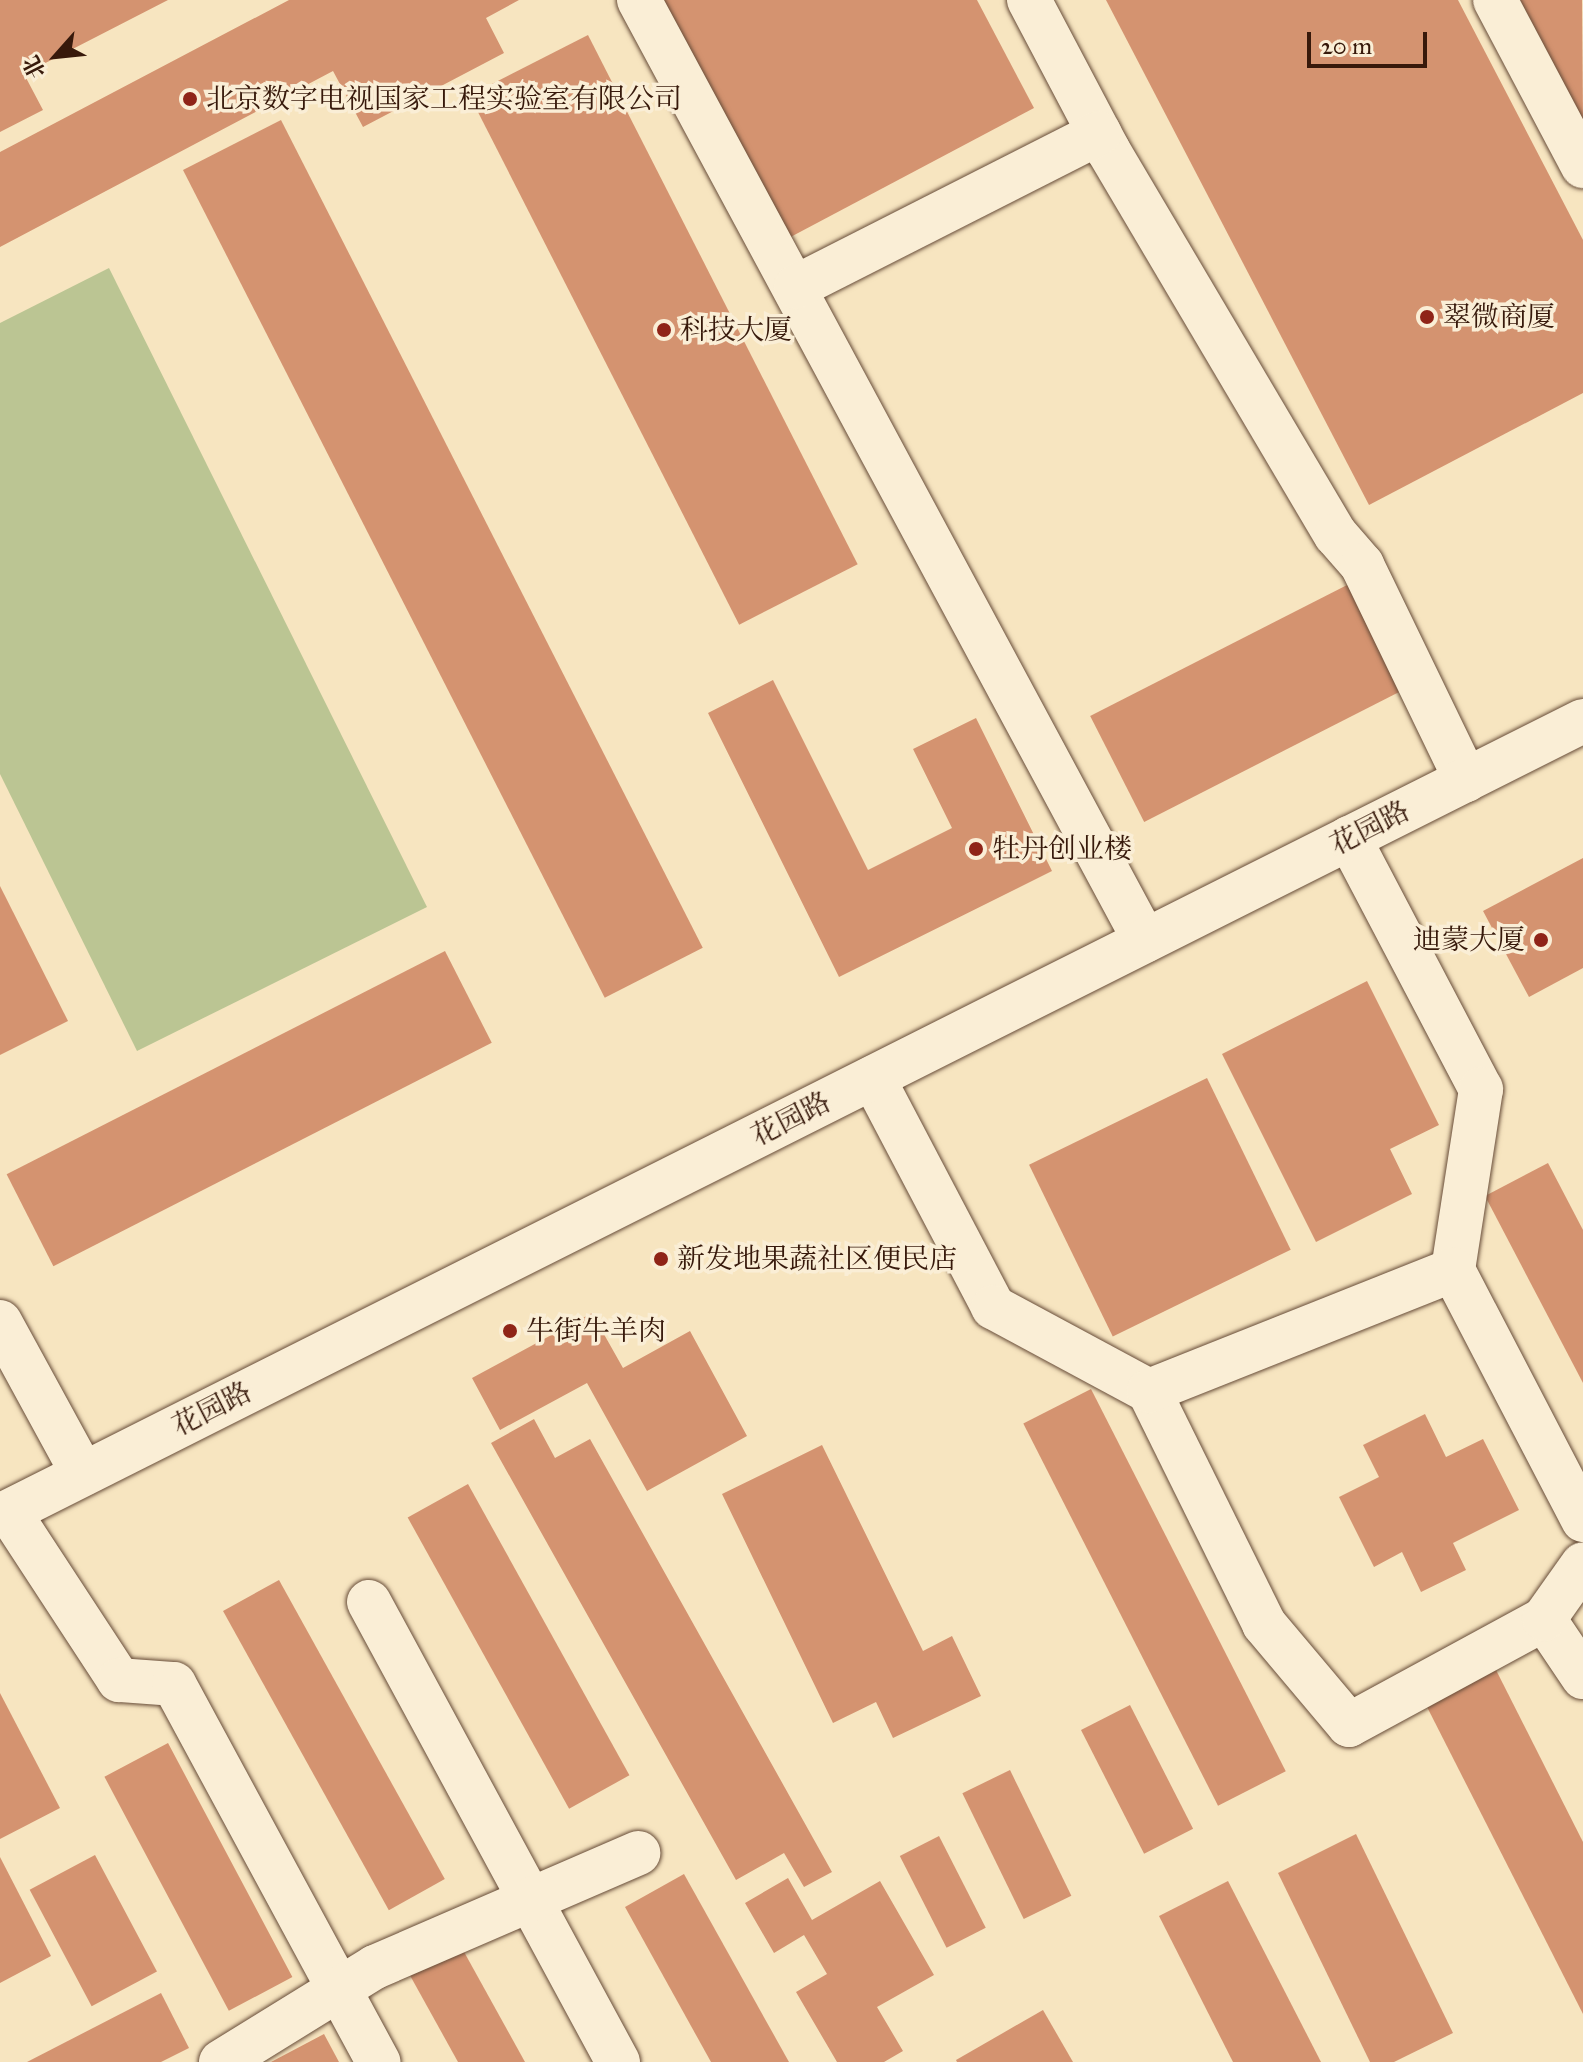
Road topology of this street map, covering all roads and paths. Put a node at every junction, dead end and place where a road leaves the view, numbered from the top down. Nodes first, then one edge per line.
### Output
1 (639, 0) edge
2 (1029, 0) edge
3 (1495, 0) edge
4 (1099, 133) junction
5 (1583, 166) edge
6 (796, 287) junction
7 (1583, 721) edge
8 (1466, 780) junction
9 (1349, 838) junction
10 (1145, 941) junction
11 (873, 1078) junction
12 (1453, 1270) junction
13 (0, 1322) edge
14 (1149, 1391) junction
15 (83, 1474) junction
16 (4, 1514) edge
17 (1583, 1520) edge
18 (1583, 1564) edge
19 (369, 1602) dead end
20 (1544, 1619) junction
21 (1583, 1677) edge
22 (638, 1853) dead end
23 (530, 1900) junction
24 (337, 1990) junction
25 (221, 2062) edge
26 (378, 2062) edge
27 (618, 2062) edge

1 - 6 street
2 - 4 street
3 - 5 street
4 - 6 street
4 - 8 street
6 - 10 street
7 - 8 street, 花园路
8 - 9 street, 花园路
9 - 10 street, 花园路
9 - 12 street
10 - 11 street, 花园路
11 - 14 street
11 - 15 street, 花园路
12 - 14 street
12 - 17 street
13 - 15 street
14 - 20 street
15 - 16 street, 花园路
16 - 24 street
18 - 20 street
19 - 23 street
20 - 21 street
22 - 23 street
23 - 24 street
23 - 27 street
24 - 25 street
24 - 26 street

